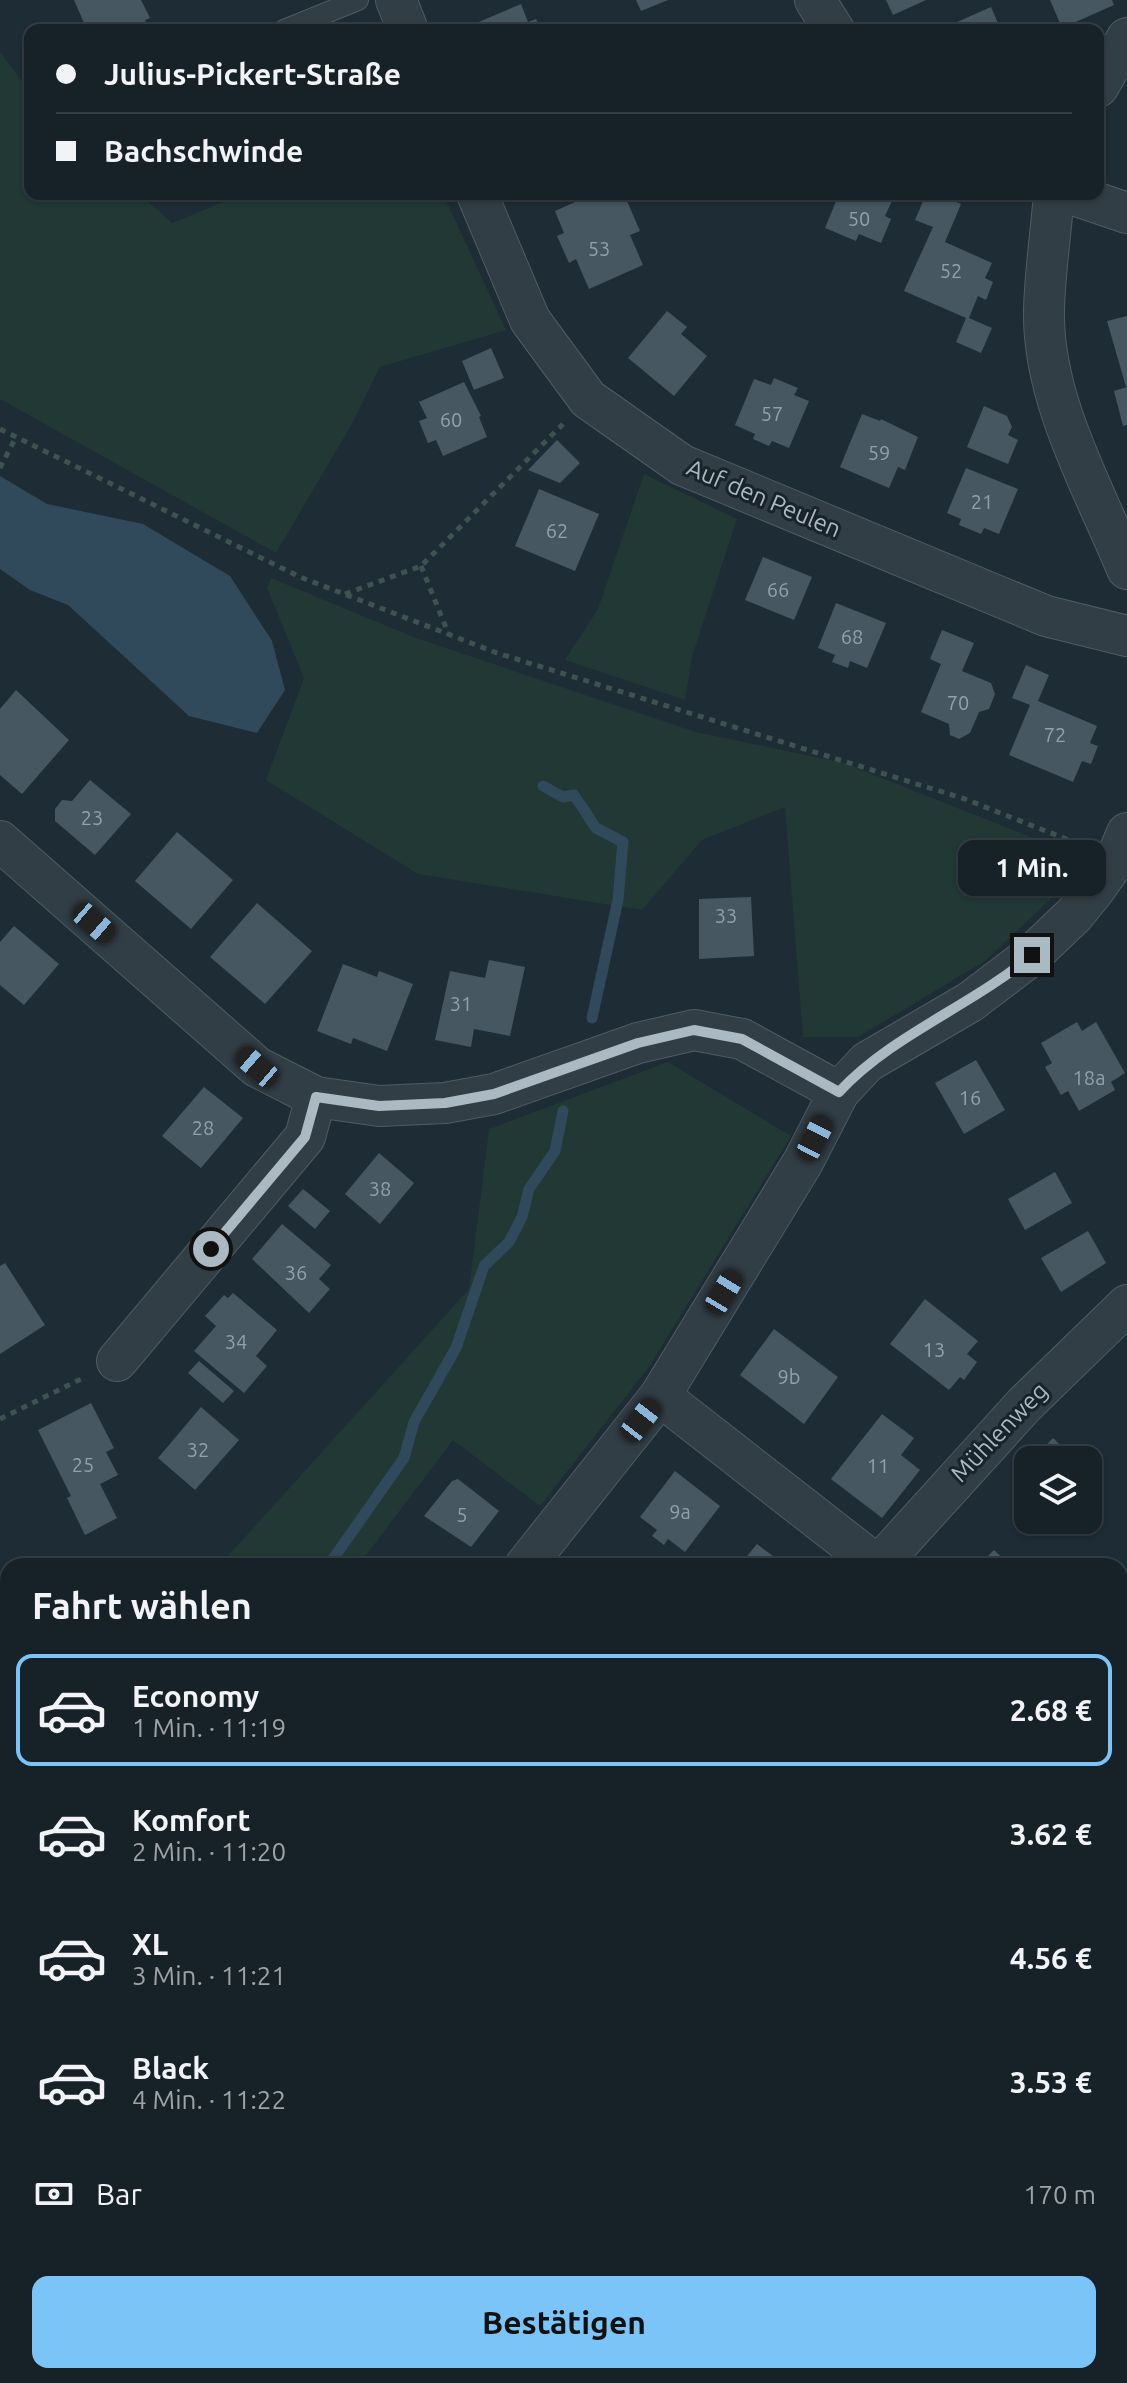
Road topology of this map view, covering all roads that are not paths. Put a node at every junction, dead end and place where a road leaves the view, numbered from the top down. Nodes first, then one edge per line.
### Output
1 (358, 0) edge
2 (396, 0) edge
3 (815, 0) edge
4 (299, 24) edge
5 (406, 24) edge
6 (830, 24) edge
7 (1127, 38) edge
8 (1104, 77) edge
9 (480, 200) edge
10 (1053, 200) edge
11 (1089, 200) edge
12 (1127, 213) edge
13 (1127, 569) edge
14 (1127, 636) edge
15 (0, 841) edge
16 (1122, 846) edge
17 (839, 1092) junction
18 (316, 1097) junction
19 (1127, 1305) edge
20 (117, 1361) road end
21 (660, 1396) junction
22 (531, 1558) edge
23 (868, 1558) edge
24 (885, 1558) edge

1 - 4 lane
2 - 5 street
3 - 6 street
7 - 8 street
9 - 14 street, Auf den Peulen
10 - 13 street
11 - 12 street
15 - 18 street
16 - 17 street
17 - 18 street
17 - 21 street
18 - 20 street
19 - 24 street, Mühlenweg
21 - 22 street
21 - 23 street, Mühlenweg

